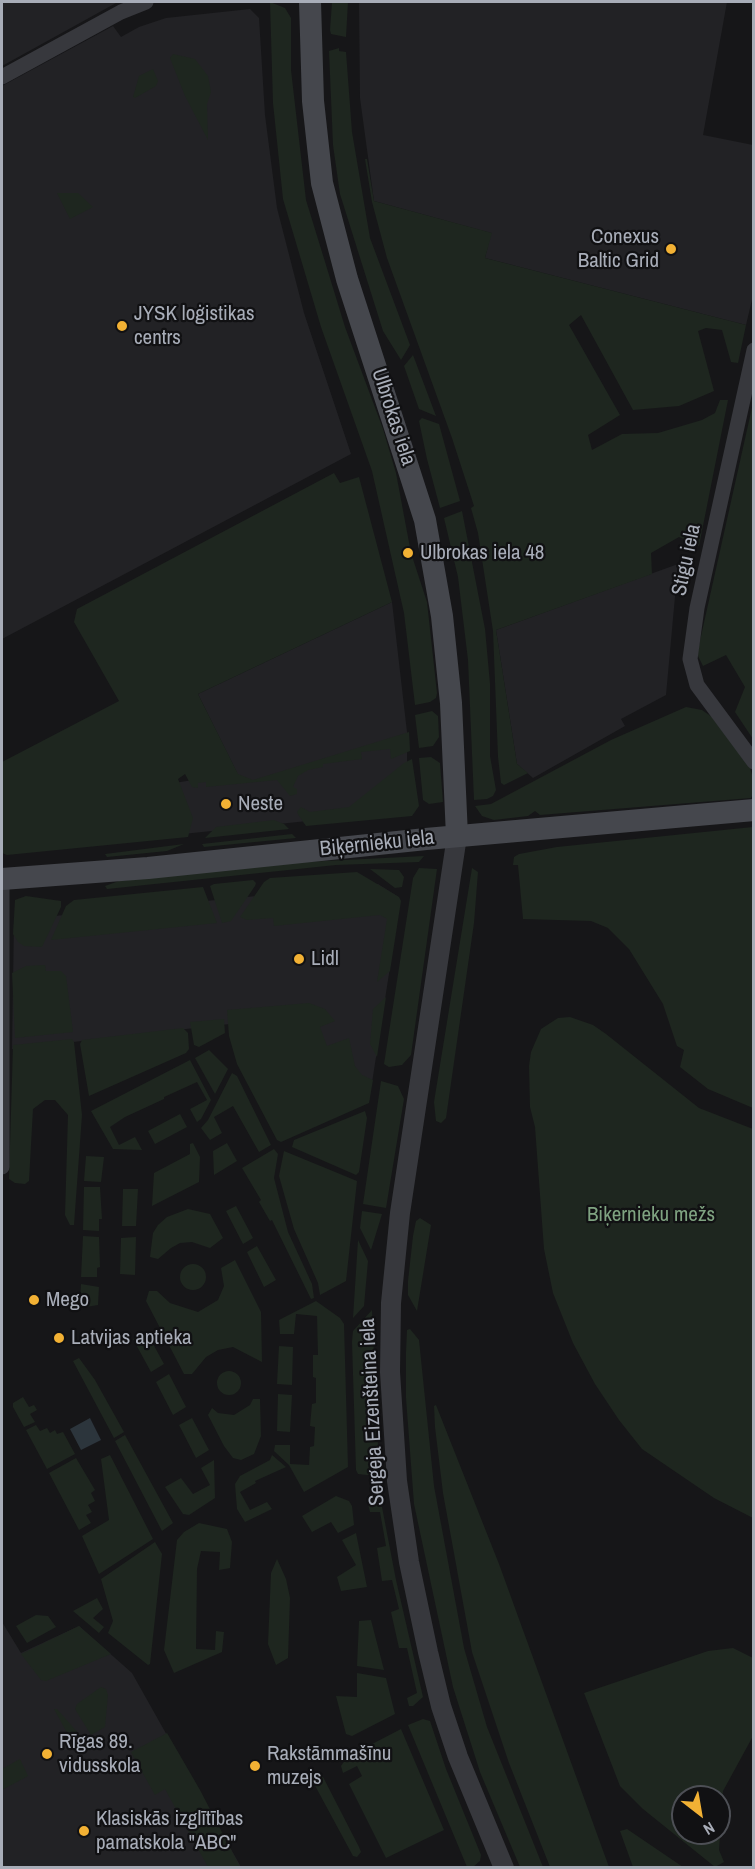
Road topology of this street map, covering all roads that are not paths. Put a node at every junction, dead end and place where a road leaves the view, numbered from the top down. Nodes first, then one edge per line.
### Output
1 (144, 2) edge
2 (310, 2) edge
3 (2, 77) edge
4 (753, 350) edge
5 (753, 762) edge
6 (753, 810) edge
7 (457, 836) junction
8 (2, 879) edge
9 (2, 1167) edge
10 (504, 1868) edge

1 - 3 street
2 - 7 main road, Ulbrokas iela
4 - 5 street, Stigu iela
6 - 7 main road, Biķernieku iela
7 - 8 main road, Biķernieku iela
7 - 10 street, Sergeja Eizenšteina iela
8 - 9 street

